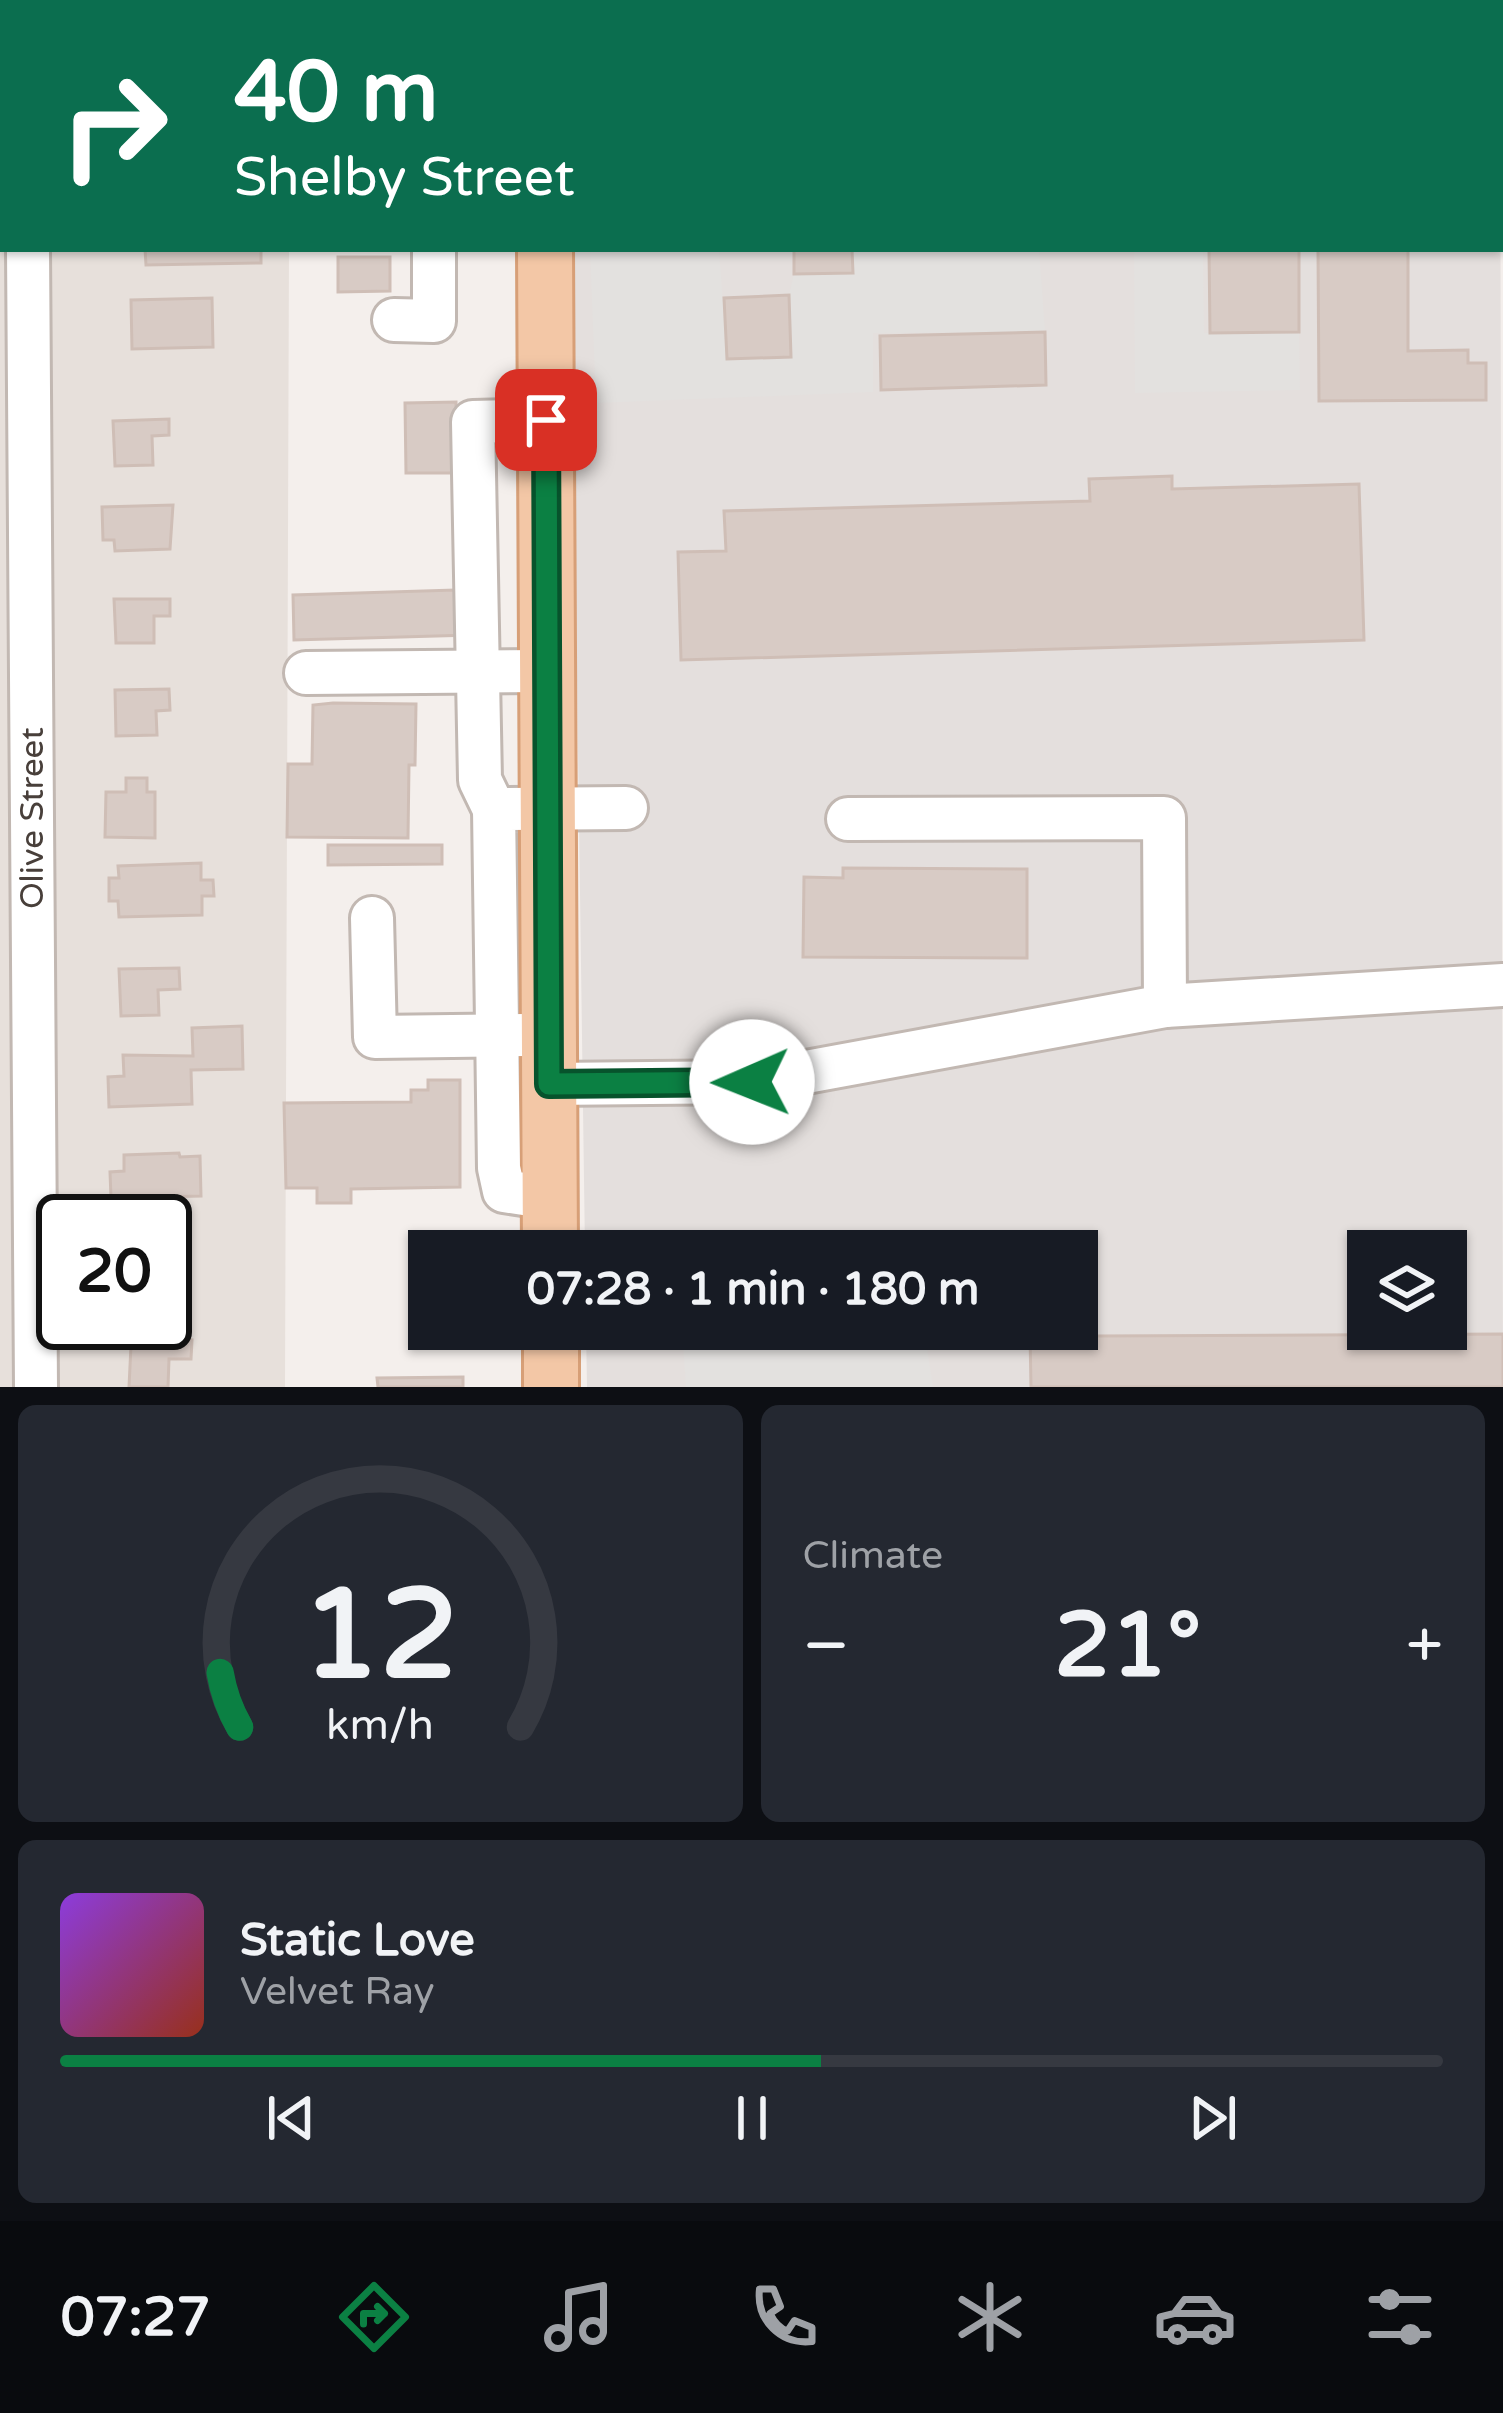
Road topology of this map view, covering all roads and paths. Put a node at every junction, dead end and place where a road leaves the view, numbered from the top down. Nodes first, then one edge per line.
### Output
1 (28, 252) edge
2 (434, 252) edge
3 (545, 252) edge
4 (394, 320) dead end
5 (546, 420) junction
6 (547, 671) junction
7 (478, 672) junction
8 (306, 674) dead end
9 (494, 808) junction
10 (548, 808) junction
11 (626, 808) dead end
12 (848, 819) dead end
13 (372, 918) dead end
14 (1503, 985) edge
15 (1165, 1006) junction
16 (532, 1052) junction
17 (550, 1225) edge
18 (550, 1350) edge
19 (36, 1387) edge
20 (551, 1387) edge

1 - 19 street, Olive Street
2 - 4 street
3 - 5 main road
5 - 6 main road
5 - 7 street
6 - 7 street
6 - 10 main road
7 - 8 street
7 - 9 street
9 - 10 street
9 - 16 street
10 - 11 street
10 - 16 main road
12 - 15 street
13 - 16 street
14 - 15 street
15 - 16 street
16 - 17 main road
16 - 17 street
18 - 20 main road

